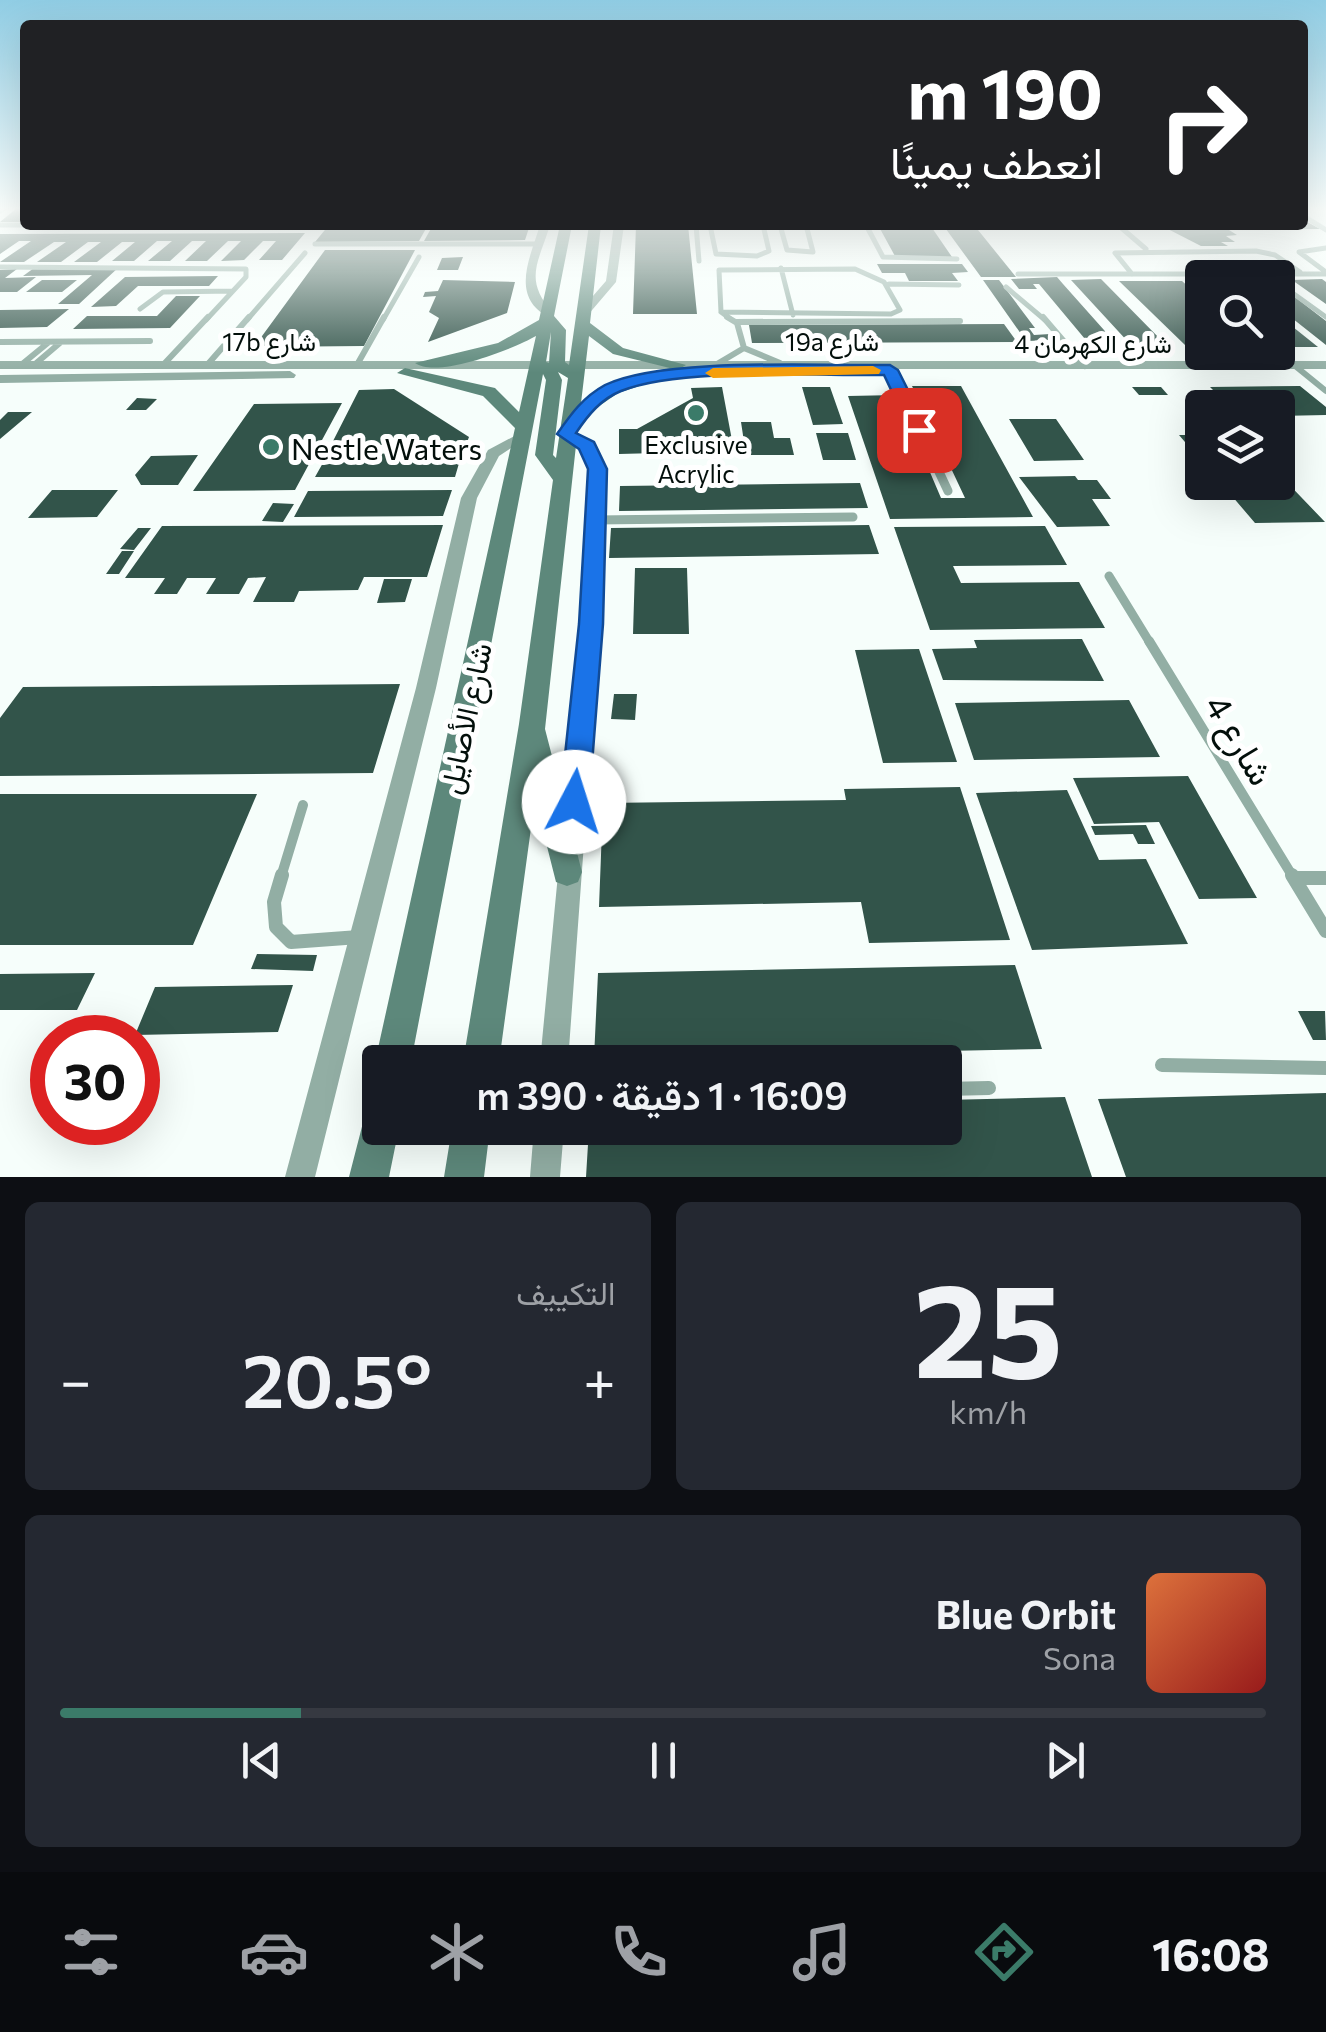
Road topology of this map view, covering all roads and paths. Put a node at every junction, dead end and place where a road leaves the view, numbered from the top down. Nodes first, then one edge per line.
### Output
1 (296, 263) edge
2 (416, 263) edge
3 (534, 263) edge
4 (559, 263) edge
5 (590, 263) edge
6 (614, 263) edge
7 (789, 263) edge
8 (1122, 263) edge
9 (1282, 263) edge
10 (0, 267) edge
11 (781, 268) junction
12 (790, 268) junction
13 (1326, 273) edge
14 (1018, 274) dead end
15 (1132, 274) junction
16 (1302, 274) junction
17 (889, 284) junction
18 (958, 285) dead end
19 (1006, 287) dead end
20 (233, 291) junction
21 (1295, 295) edge
22 (140, 309) dead end
23 (900, 310) junction
24 (721, 312) junction
25 (794, 315) junction
26 (1326, 317) edge
27 (548, 318) junction
28 (582, 318) junction
29 (905, 321) junction
30 (960, 321) dead end
31 (736, 322) junction
32 (150, 341) dead end
33 (0, 342) edge
34 (49, 342) junction
35 (61, 342) junction
36 (744, 348) junction
37 (164, 364) junction
38 (208, 364) junction
39 (358, 364) junction
40 (423, 364) junction
41 (716, 364) junction
42 (782, 364) junction
43 (28, 365) junction
44 (1295, 365) edge
45 (1326, 365) edge
46 (921, 366) junction
47 (1085, 366) junction
48 (1185, 366) edge
49 (1295, 366) edge
50 (555, 369) junction
51 (676, 369) junction
52 (890, 370) junction
53 (0, 372) edge
54 (405, 373) junction
55 (1326, 391) edge
56 (523, 431) junction
57 (566, 433) junction
58 (561, 477) junction
59 (948, 491) dead end
60 (853, 516) dead end
61 (596, 520) junction
62 (1108, 576) dead end
63 (532, 724) junction
64 (303, 805) dead end
65 (567, 872) junction
66 (1294, 878) junction
67 (1326, 878) edge
68 (1326, 931) edge
69 (362, 936) junction
70 (397, 1045) edge
71 (484, 1045) edge
72 (555, 1045) edge
73 (1162, 1065) dead end
74 (1326, 1068) edge
75 (962, 1088) edge
76 (990, 1088) dead end
77 (376, 1145) edge
78 (469, 1145) edge
79 (548, 1145) edge
80 (300, 1177) edge
81 (369, 1177) edge
82 (464, 1177) edge
83 (545, 1177) edge

1 - 38 lane
2 - 39 lane
3 - 27 street
4 - 27 main road
5 - 28 main road, شارع الأصايل
6 - 28 street
7 - 12 lane
8 - 15 lane
9 - 16 lane
10 - 20 lane
11 - 12 lane
11 - 24 lane
11 - 25 lane
12 - 17 lane
13 - 16 lane
14 - 15 lane
15 - 16 lane
17 - 18 lane
17 - 23 lane
19 - 47 lane
20 - 22 lane
20 - 37 lane
21 - 26 lane
23 - 25 lane
23 - 29 lane
24 - 25 lane
24 - 31 lane
27 - 40 main road
27 - 50 main road
28 - 50 main road, شارع الأصايل
28 - 51 main road
29 - 30 lane
29 - 31 lane
31 - 36 lane
32 - 35 lane
33 - 34 lane
34 - 35 lane
34 - 43 lane
35 - 43 lane
36 - 41 lane
36 - 42 lane
37 - 38 street, 17b شارع
37 - 43 street, 17b شارع
38 - 39 street, 17b شارع
39 - 40 street, 17b شارع
40 - 50 street, 17b شارع
41 - 42 street, 19a شارع
41 - 51 street, 19a شارع
42 - 46 street, 19a شارع
43 - 53 street
44 - 45 street, شارع الكهرمان 4
46 - 47 street, شارع الكهرمان 4
46 - 52 street, 19a شارع
47 - 48 street, شارع الكهرمان 4
49 - 55 lane
50 - 51 street, 19a شارع
50 - 54 street, 17b شارع
50 - 56 main road, شارع الأصايل
50 - 57 main road, شارع الأصايل
50 - 58 main road
51 - 52 street, 19a شارع
51 - 57 main road
52 - 59 lane
53 - 54 street, 17b شارع
54 - 56 main road
56 - 69 street
56 - 70 main road, شارع الأصايل
57 - 58 main road, شارع الأصايل
57 - 61 street
58 - 63 main road, شارع الأصايل
60 - 61 lane
61 - 65 street
62 - 66 lane, شارع 4
63 - 65 main road
63 - 71 main road, شارع الأصايل
64 - 69 lane
65 - 72 street
66 - 67 lane
66 - 68 lane, شارع 4
69 - 80 street
73 - 74 lane
75 - 76 lane
77 - 81 main road
78 - 82 main road
79 - 83 street

